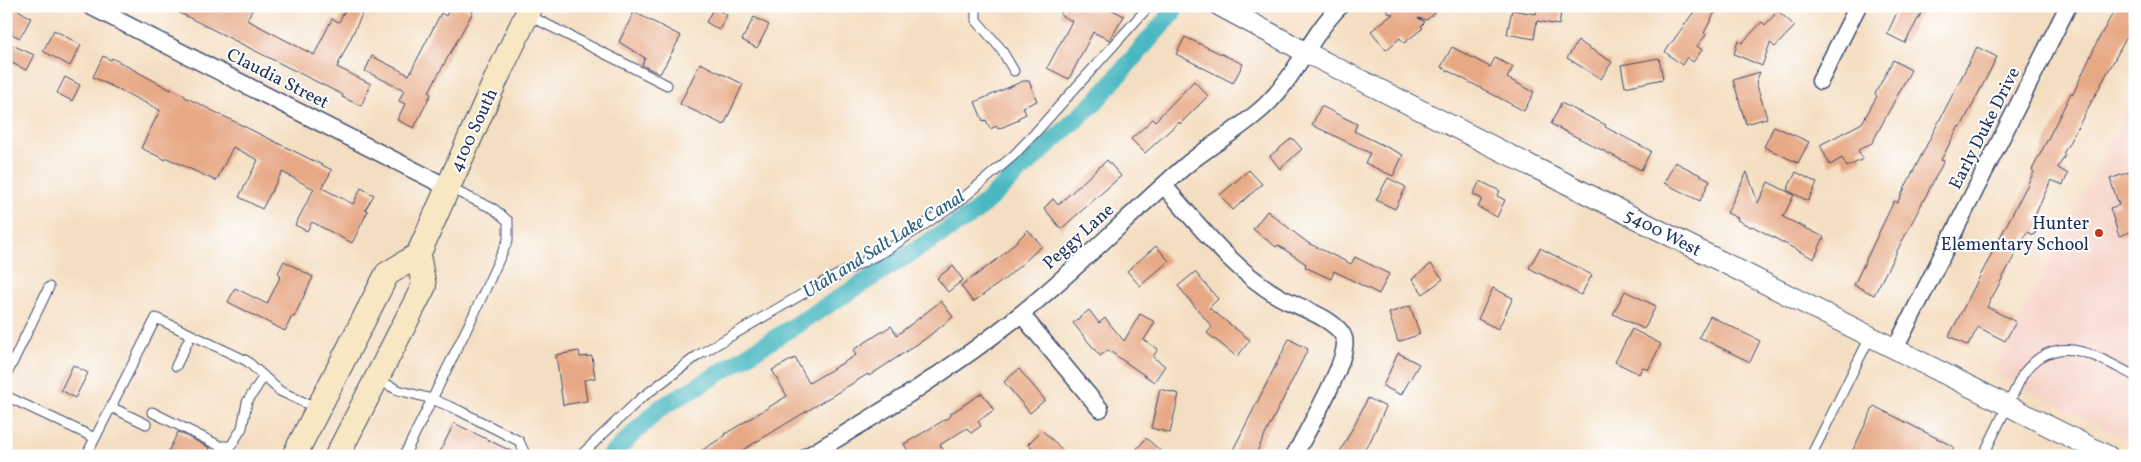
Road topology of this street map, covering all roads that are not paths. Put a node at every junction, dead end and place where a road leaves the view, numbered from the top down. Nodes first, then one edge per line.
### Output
1 (90, 6) edge
2 (976, 6) edge
3 (1149, 6) edge
4 (1220, 6) edge
5 (1340, 6) edge
6 (1858, 6) edge
7 (2068, 6) edge
8 (529, 10) edge
9 (1306, 52) junction
10 (1014, 71) dead end
11 (1820, 81) dead end
12 (668, 85) dead end
13 (447, 186) junction
14 (1164, 186) junction
15 (418, 255) junction
16 (49, 287) dead end
17 (1021, 314) junction
18 (191, 335) junction
19 (1870, 336) junction
20 (1895, 349) junction
21 (176, 366) dead end
22 (6, 376) edge
23 (264, 376) junction
24 (2135, 376) edge
25 (376, 379) junction
26 (6, 396) edge
27 (432, 399) junction
28 (2008, 406) junction
29 (111, 407) junction
30 (318, 409) junction
31 (1100, 409) dead end
32 (152, 412) dead end
33 (146, 424) dead end
34 (95, 438) junction
35 (813, 454) edge
36 (86, 456) edge
37 (294, 456) edge
38 (337, 456) edge
39 (404, 456) edge
40 (526, 456) edge
41 (580, 456) edge
42 (1294, 456) edge
43 (1811, 456) edge
44 (1983, 456) edge
45 (2108, 456) edge

1 - 13 street, Claudia Street
2 - 10 lane
3 - 41 lane
4 - 9 street, 5400 West
5 - 9 street, Peggy Lane
6 - 11 street
7 - 20 street, Early Duke Drive
8 - 12 lane
8 - 13 main road, 4100 South
9 - 14 street, Peggy Lane
9 - 19 street, 5400 West
13 - 15 main road, 4100 South
13 - 27 lane
14 - 17 street, Peggy Lane
14 - 42 street
15 - 25 main road
15 - 30 main road
16 - 22 lane
17 - 31 street
17 - 35 street, Peggy Lane
18 - 21 lane
18 - 23 lane
18 - 29 lane
19 - 20 street, 5400 West
19 - 43 lane
20 - 28 street, 5400 West
23 - 30 lane
23 - 32 lane
24 - 28 lane
25 - 27 lane
25 - 38 main road
26 - 34 lane
27 - 39 lane
27 - 40 lane
28 - 44 lane
28 - 45 street, 5400 West
29 - 33 lane
29 - 34 lane
30 - 37 main road
34 - 36 lane

